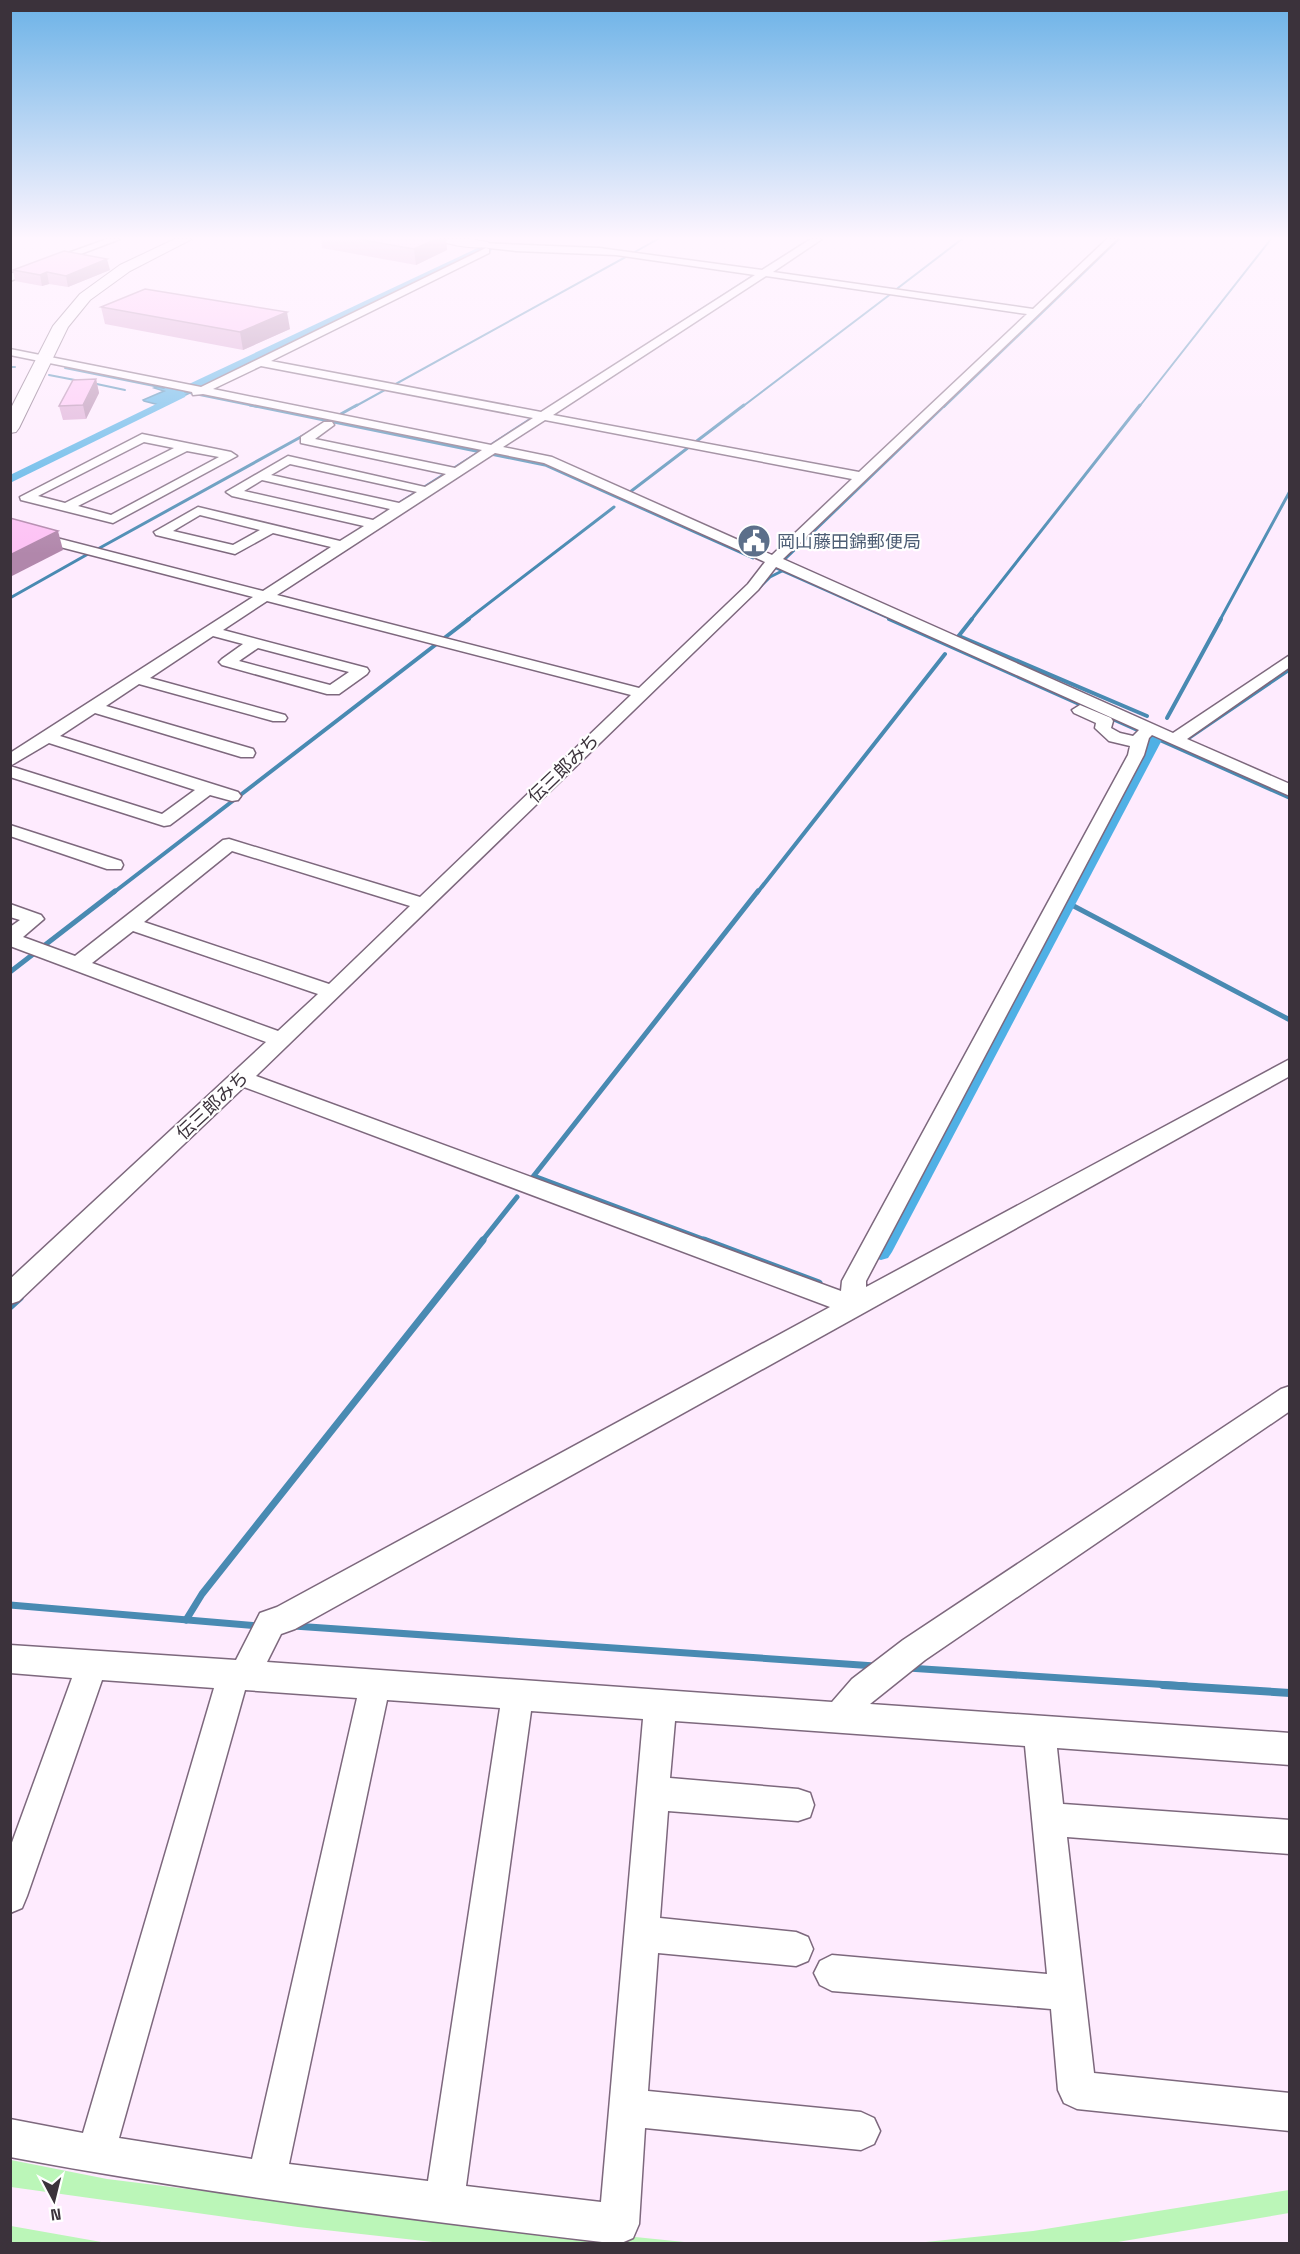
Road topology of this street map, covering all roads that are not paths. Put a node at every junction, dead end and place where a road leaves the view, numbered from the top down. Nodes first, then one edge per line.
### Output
1 (45, 344) edge
2 (49, 344) edge
3 (295, 344) edge
4 (650, 344) edge
5 (1001, 344) edge
6 (10, 352) edge
7 (39, 359) junction
8 (10, 361) edge
9 (258, 363) junction
10 (202, 395) junction
11 (10, 402) edge
12 (539, 416) junction
13 (328, 425) junction
14 (10, 428) edge
15 (185, 447) junction
16 (483, 453) junction
17 (450, 471) junction
18 (260, 476) junction
19 (863, 477) junction
20 (421, 489) junction
21 (10, 494) edge
22 (26, 497) junction
23 (395, 506) junction
24 (67, 507) junction
25 (368, 523) junction
26 (271, 529) junction
27 (10, 530) edge
28 (338, 545) junction
29 (772, 570) junction
30 (261, 595) junction
31 (211, 631) junction
32 (940, 641) junction
33 (255, 643) junction
34 (1290, 660) edge
35 (137, 679) junction
36 (642, 693) junction
37 (93, 707) junction
38 (279, 718) dead end
39 (47, 737) junction
40 (1147, 738) junction
41 (1174, 740) junction
42 (247, 753) dead end
43 (10, 761) edge
44 (10, 771) edge
45 (208, 788) junction
46 (1290, 791) edge
47 (232, 796) dead end
48 (1290, 804) edge
49 (10, 830) edge
50 (114, 865) dead end
51 (423, 904) junction
52 (10, 910) edge
53 (130, 924) junction
54 (10, 938) edge
55 (79, 963) junction
56 (332, 992) junction
57 (281, 1040) junction
58 (1290, 1066) edge
59 (241, 1078) junction
60 (10, 1294) edge
61 (852, 1305) junction
62 (1290, 1397) edge
63 (10, 1659) edge
64 (92, 1665) junction
65 (238, 1675) junction
66 (375, 1685) junction
67 (517, 1696) junction
68 (660, 1706) junction
69 (838, 1718) junction
70 (1039, 1732) junction
71 (1290, 1749) edge
72 (653, 1793) junction
73 (798, 1805) dead end
74 (1048, 1819) junction
75 (1290, 1837) edge
76 (10, 1896) edge
77 (642, 1934) junction
78 (796, 1948) dead end
79 (832, 1973) dead end
80 (1067, 1993) junction
81 (628, 2108) junction
82 (1290, 2112) edge
83 (861, 2131) dead end
84 (10, 2138) edge
85 (96, 2155) junction
86 (266, 2181) junction
87 (444, 2202) junction

1 - 7 highway
2 - 7 highway
3 - 9 street
4 - 12 street
5 - 19 street, 伝三郎みち
6 - 7 street
7 - 8 street
7 - 10 street
7 - 11 highway
7 - 14 highway
9 - 10 street
9 - 12 street
10 - 13 street
10 - 16 street
12 - 16 street
12 - 19 street
13 - 16 street
13 - 17 street
15 - 22 street
15 - 24 street
15 - 24 street
16 - 17 street
16 - 29 street
17 - 20 street
18 - 20 street
18 - 23 street
18 - 25 street
19 - 29 street, 伝三郎みち
20 - 23 street
21 - 22 street
22 - 24 street
23 - 25 street
25 - 28 street
26 - 26 street
26 - 28 street
27 - 30 street
28 - 30 street
29 - 32 street
29 - 36 street, 伝三郎みち
30 - 31 street
30 - 36 street
31 - 33 street
31 - 35 street
32 - 40 street
32 - 40 street
33 - 33 street
34 - 41 street
35 - 37 street
35 - 38 street
36 - 51 street, 伝三郎みち
37 - 39 street
37 - 42 street
39 - 43 street
39 - 45 street
40 - 41 street
40 - 48 street
40 - 61 street
41 - 46 street
44 - 45 street
45 - 47 street
49 - 50 street
51 - 53 street
51 - 56 street, 伝三郎みち
52 - 54 street
53 - 55 street
53 - 56 street
54 - 55 street
55 - 57 street
56 - 57 street, 伝三郎みち
57 - 59 street, 伝三郎みち
58 - 61 street
59 - 60 street, 伝三郎みち
59 - 61 street
61 - 65 street
62 - 69 street
63 - 64 street
64 - 65 street
64 - 76 street
65 - 66 street
65 - 85 street
66 - 67 street
66 - 86 street
67 - 68 street
67 - 87 street
68 - 69 street
68 - 72 street
69 - 70 street
70 - 71 street
70 - 74 street
72 - 73 street
72 - 77 street
74 - 75 street
74 - 80 street
77 - 78 street
77 - 81 street
79 - 80 street
80 - 82 street
81 - 83 street
81 - 87 street
84 - 85 street
85 - 86 street
86 - 87 street

